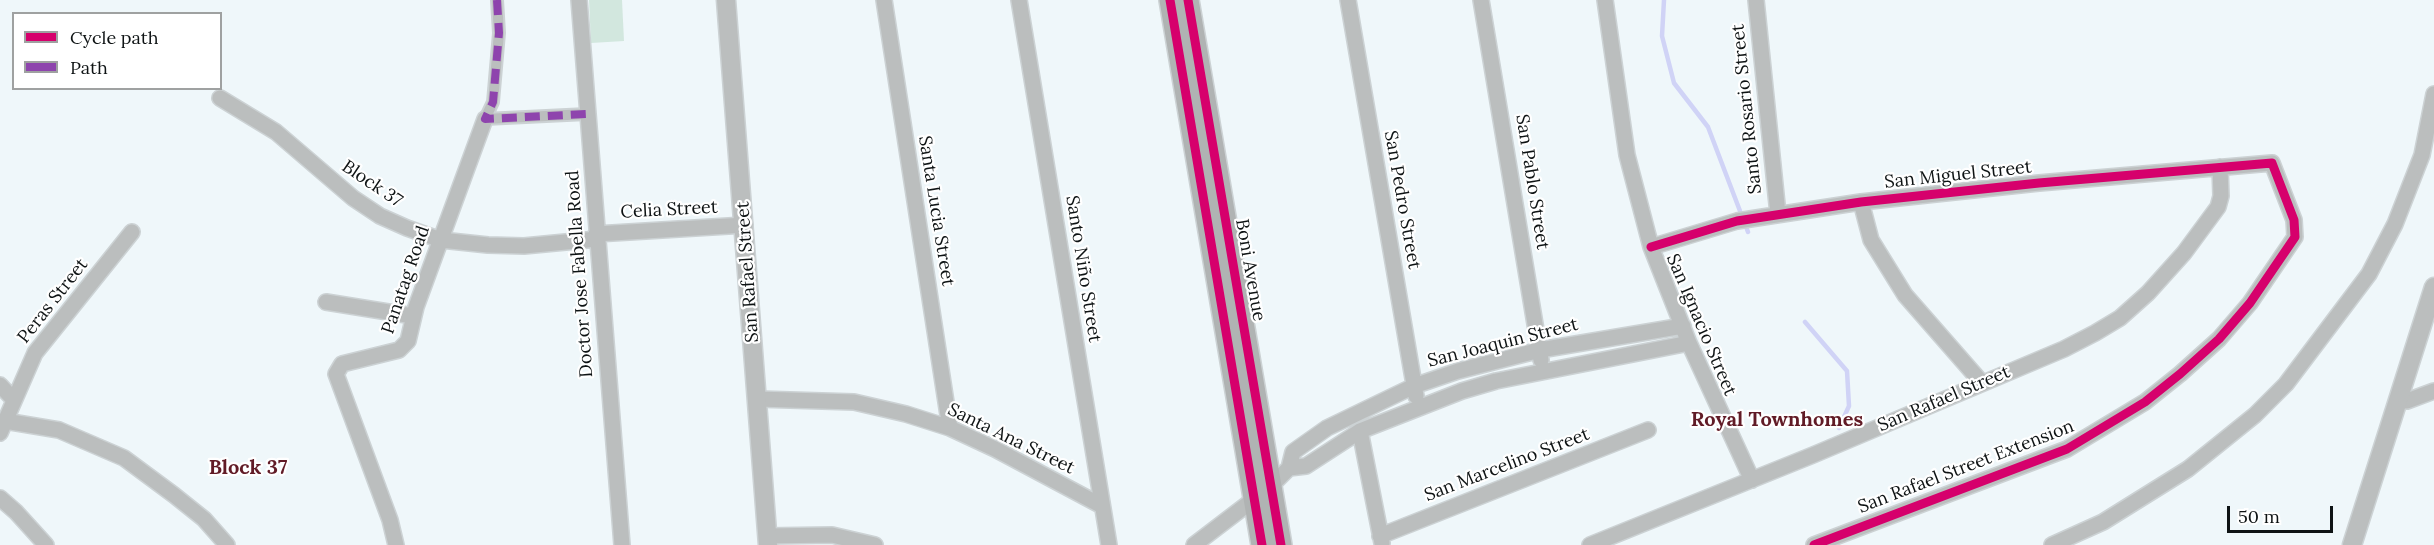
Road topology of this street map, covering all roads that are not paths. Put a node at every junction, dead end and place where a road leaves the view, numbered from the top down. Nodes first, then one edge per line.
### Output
1 (496, 0) edge
2 (579, 0) edge
3 (726, 0) edge
4 (884, 0) edge
5 (1019, 0) edge
6 (1170, 0) edge
7 (1188, 0) edge
8 (1348, 0) edge
9 (1481, 0) edge
10 (1605, 0) edge
11 (1756, 0) edge
12 (2434, 94) edge
13 (220, 98) dead end
14 (587, 114) junction
15 (485, 119) junction
16 (2272, 163) joint
17 (2220, 167) junction
18 (1861, 202) junction
19 (1778, 214) junction
20 (745, 225) junction
21 (132, 232) dead end
22 (596, 237) junction
23 (441, 240) junction
24 (1651, 247) junction
25 (2434, 287) edge
26 (326, 302) dead end
27 (413, 316) junction
28 (1683, 326) junction
29 (1689, 343) junction
30 (1540, 350) junction
31 (1543, 371) junction
32 (1982, 383) junction
33 (0, 385) edge
34 (1414, 386) junction
35 (2434, 391) edge
36 (13, 399) junction
37 (758, 399) junction
38 (2398, 400) junction
39 (1417, 407) junction
40 (3, 427) edge
41 (950, 428) junction
42 (1648, 430) dead end
43 (1360, 431) junction
44 (1289, 468) junction
45 (1752, 480) junction
46 (1263, 493) junction
47 (0, 498) edge
48 (1102, 506) junction
49 (1381, 540) edge
50 (767, 541) edge
51 (46, 545) edge
52 (227, 545) edge
53 (396, 545) edge
54 (622, 545) edge
55 (875, 545) edge
56 (1109, 545) edge
57 (1194, 545) edge
58 (1262, 545) edge
59 (1281, 545) edge
60 (1590, 545) edge
61 (1814, 545) edge
62 (2052, 545) edge
63 (2352, 545) edge

1 - 15 street
2 - 14 street, Doctor Jose Fabella Road
3 - 20 street, San Rafael Street
4 - 41 street, Santa Lucia Street
5 - 48 street, Santo Niño Street
6 - 46 main road, Boni Avenue
7 - 46 main road, Boni Avenue
8 - 34 street, San Pedro Street
9 - 30 street, San Pablo Street
10 - 24 street, San Ignacio Street
11 - 19 street, Santo Rosario Street
12 - 62 street
13 - 23 street, Block 37
14 - 15 street
14 - 22 street, Doctor Jose Fabella Road
15 - 23 street, Panatag Road
16 - 17 street, San Miguel Street
16 - 61 street, San Rafael Street Extension
17 - 18 street, San Miguel Street
17 - 32 street, San Rafael Street
18 - 19 street, San Miguel Street
18 - 32 street
19 - 24 street, San Miguel Street
20 - 22 street, Celia Street
20 - 37 street, San Rafael Street
21 - 36 street, Peras Street
22 - 23 street, Block 37
22 - 54 street, Doctor Jose Fabella Road
23 - 27 street, Panatag Road
24 - 28 street, San Ignacio Street
25 - 38 street
26 - 27 street
27 - 53 street, Panatag Road
28 - 29 street, San Ignacio Street
28 - 30 street, San Joaquin Street
29 - 31 street, San Joaquin Street
29 - 45 street, San Ignacio Street
30 - 31 street, San Pablo Street
30 - 34 street, San Joaquin Street
31 - 39 street, San Joaquin Street
32 - 45 street, San Rafael Street
33 - 36 street
34 - 39 street, San Pedro Street
34 - 44 street, San Joaquin Street
35 - 38 street
36 - 40 street, Peras Street
37 - 41 street, Santa Ana Street
37 - 50 street, San Rafael Street
38 - 63 street
39 - 43 street, San Joaquin Street
40 - 52 street
41 - 48 street, Santa Ana Street
42 - 49 street, San Marcelino Street
43 - 44 street, San Joaquin Street
43 - 49 street
44 - 46 street, San Joaquin Street
45 - 60 street, San Rafael Street
46 - 57 street, San Joaquin Street
46 - 58 main road, Boni Avenue
46 - 59 main road, Boni Avenue
47 - 51 street
48 - 56 street, Santo Niño Street
50 - 55 street

